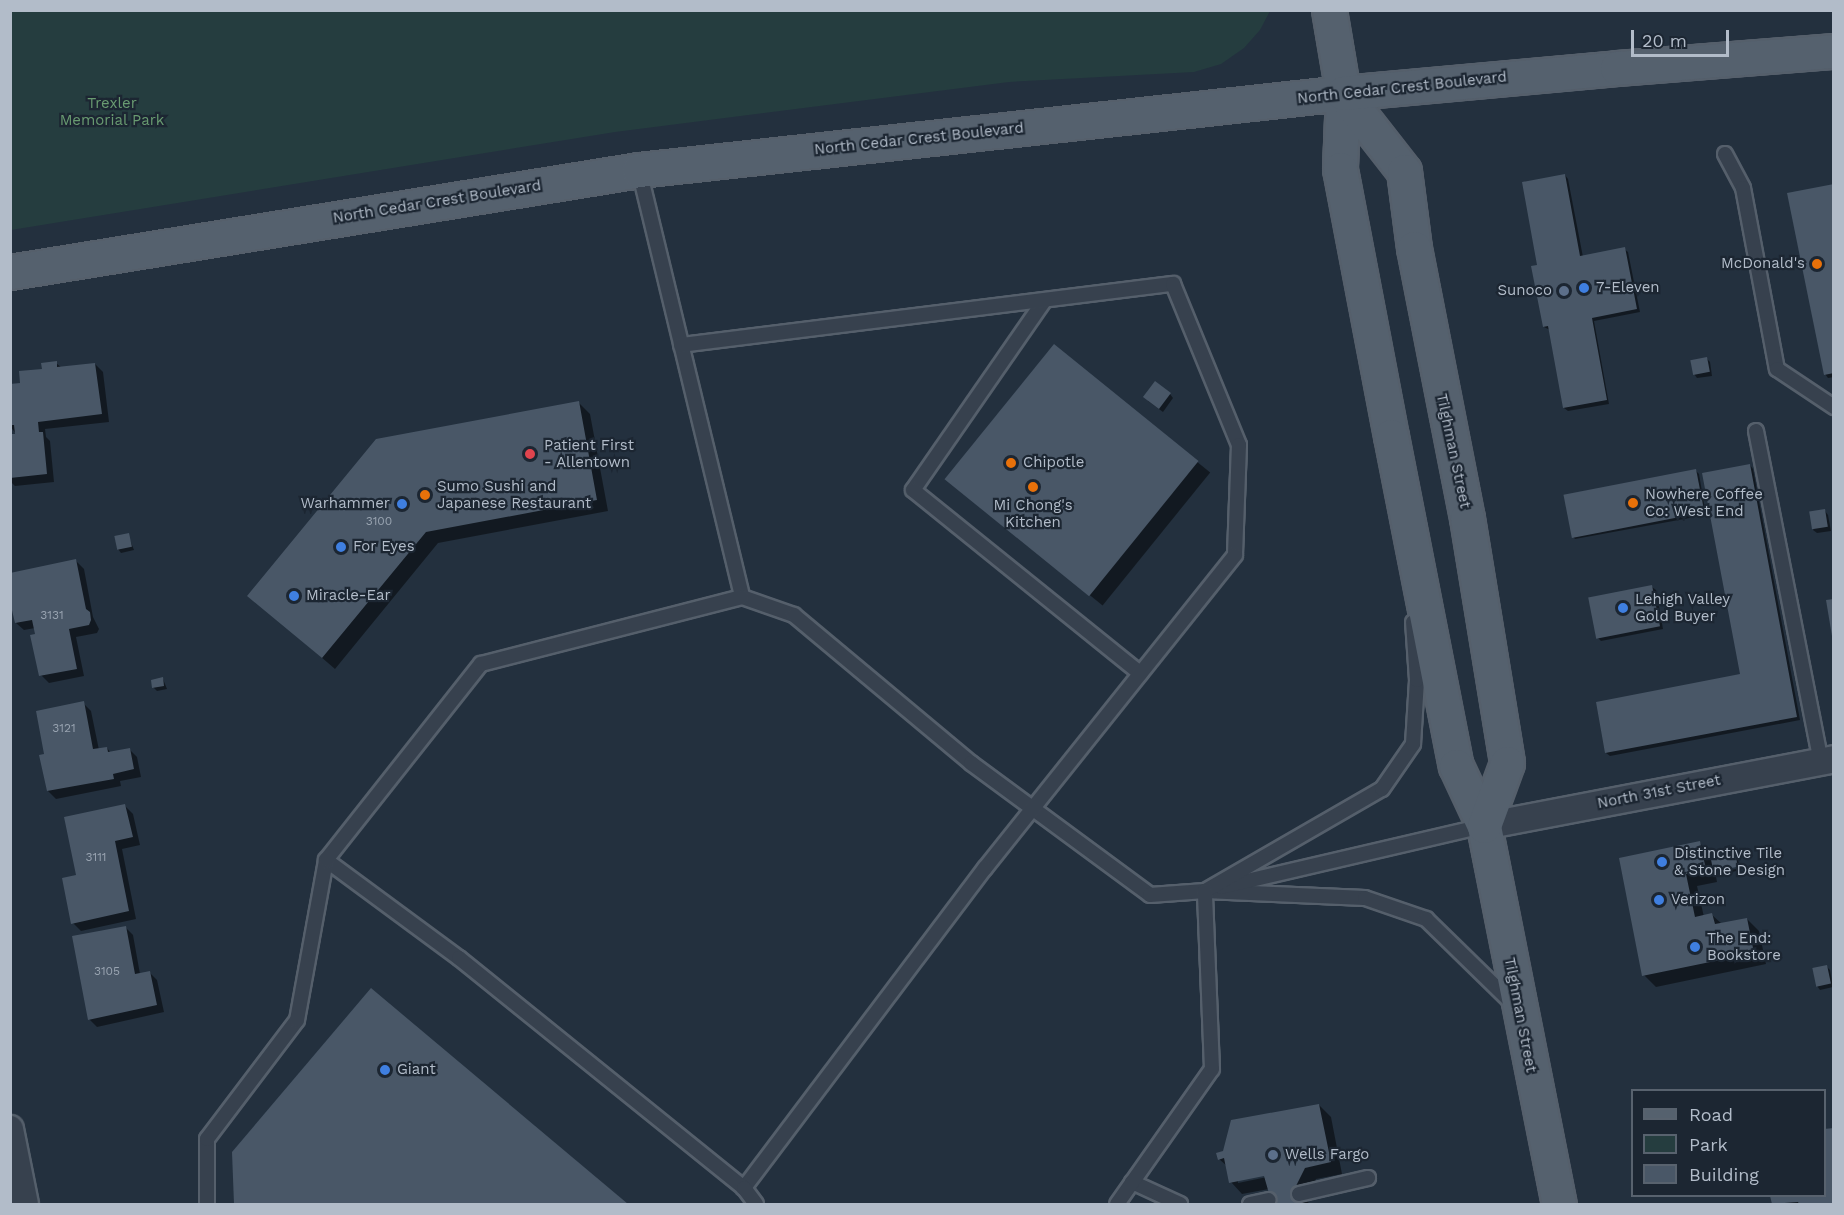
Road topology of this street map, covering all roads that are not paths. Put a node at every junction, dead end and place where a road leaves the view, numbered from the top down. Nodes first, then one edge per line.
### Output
1 (1329, 10) edge
2 (1833, 51) edge
3 (1343, 93) junction
4 (1725, 154) dead end
5 (639, 170) junction
6 (10, 272) edge
7 (1044, 301) junction
8 (681, 345) junction
9 (1833, 408) edge
10 (1756, 431) dead end
11 (1406, 513) junction
12 (742, 597) junction
13 (1140, 673) junction
14 (1827, 760) edge
15 (1032, 809) junction
16 (1484, 826) junction
17 (326, 860) junction
18 (1205, 891) junction
19 (1518, 1010) junction
20 (10, 1130) edge
21 (1368, 1178) dead end
22 (1132, 1182) junction
23 (744, 1188) junction
24 (1299, 1194) dead end
25 (1269, 1200) dead end
26 (25, 1204) edge
27 (207, 1204) edge
28 (756, 1204) edge
29 (1117, 1204) edge
30 (1180, 1204) edge
31 (1250, 1204) edge
32 (1559, 1204) edge

1 - 3 main road, Tilghman Street
2 - 3 main road, North Cedar Crest Boulevard
3 - 5 main road, North Cedar Crest Boulevard
3 - 11 main road, Tilghman Street
3 - 16 main road, Tilghman Street
4 - 9 lane
5 - 6 main road, North Cedar Crest Boulevard
5 - 8 lane
7 - 8 lane
7 - 13 lane
7 - 13 lane
8 - 12 lane
10 - 14 lane
11 - 16 main road, Tilghman Street
11 - 18 lane
12 - 15 lane
12 - 17 lane
13 - 15 lane
14 - 16 street, North 31st Street
15 - 18 lane
15 - 23 lane
16 - 18 lane
16 - 19 main road, Tilghman Street
17 - 23 lane
17 - 27 lane
18 - 19 lane
18 - 22 lane
19 - 32 main road, Tilghman Street
20 - 26 street
21 - 24 lane
22 - 29 lane
22 - 30 lane
23 - 28 lane
25 - 31 lane

